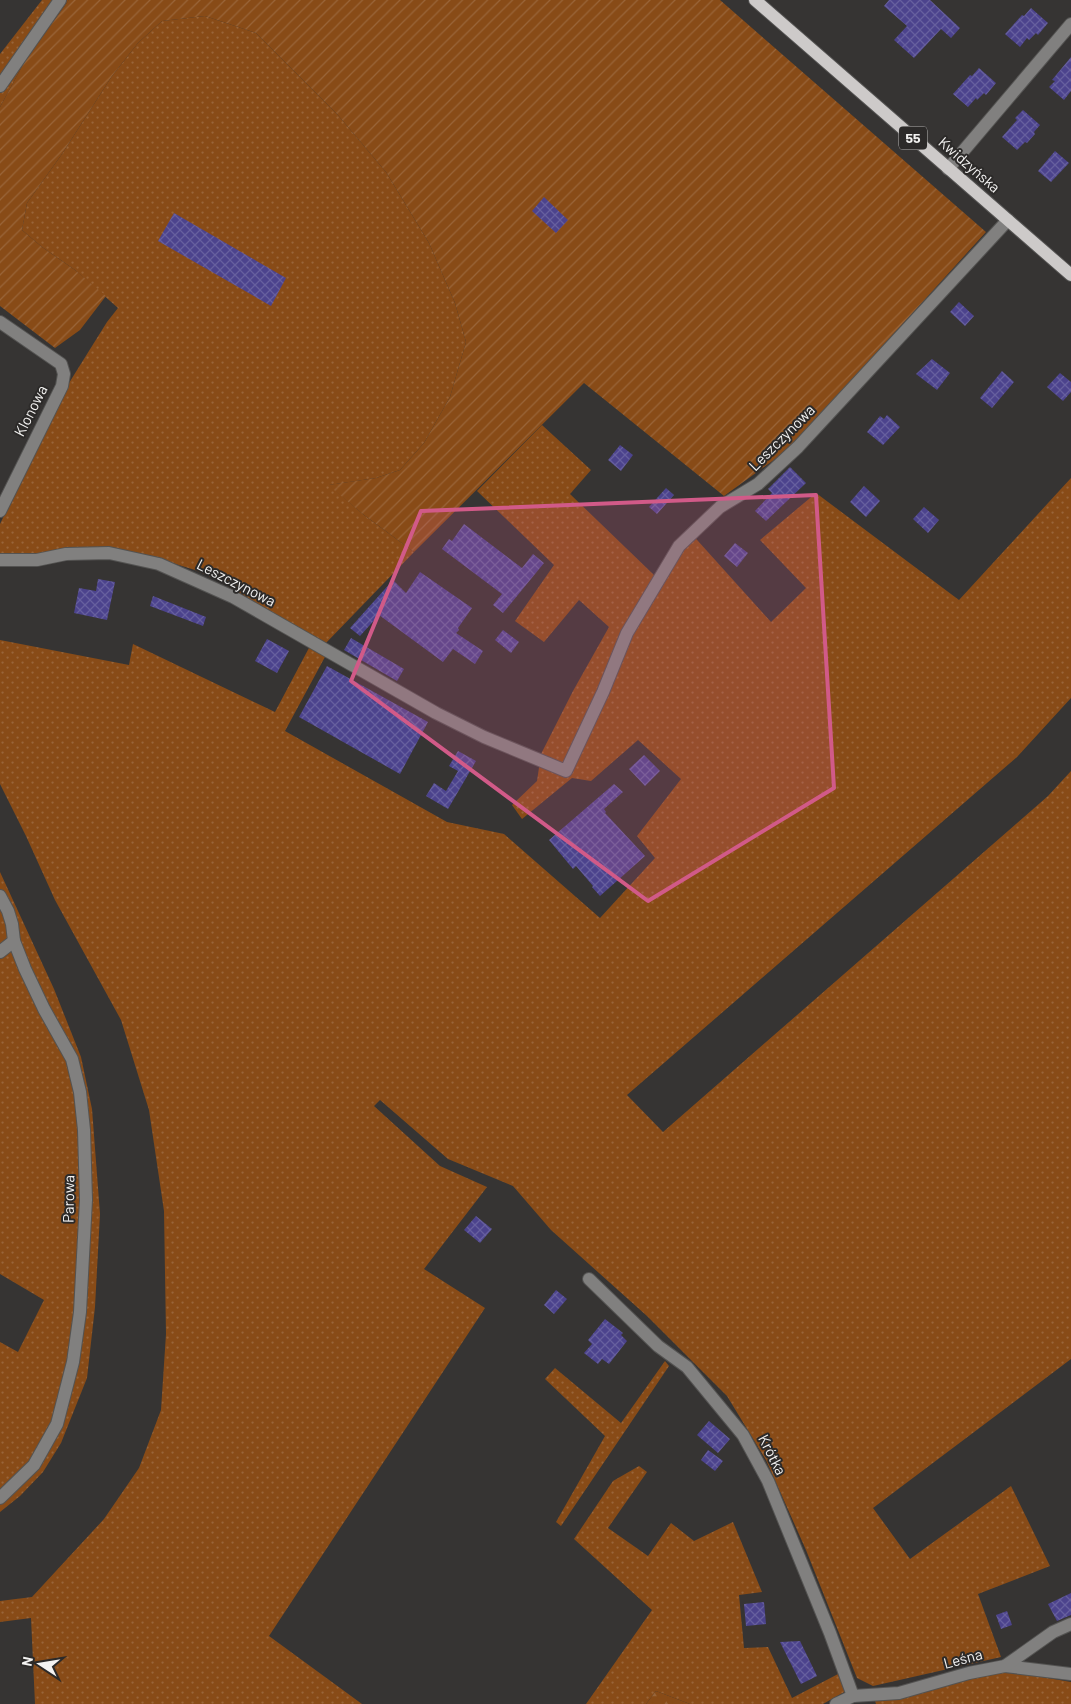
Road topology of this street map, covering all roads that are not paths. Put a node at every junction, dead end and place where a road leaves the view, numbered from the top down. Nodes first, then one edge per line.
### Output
1 (60, 0) edge
2 (754, 0) edge
3 (1071, 24) edge
4 (0, 86) edge
5 (948, 169) junction
6 (1008, 220) junction
7 (1071, 275) edge
8 (0, 322) edge
9 (0, 511) edge
10 (0, 560) edge
11 (0, 896) edge
12 (14, 941) junction
13 (0, 952) edge
14 (589, 1279) dead end
15 (0, 1498) edge
16 (1071, 1624) edge
17 (1005, 1666) junction
18 (1071, 1674) edge
19 (853, 1696) junction
20 (836, 1704) edge

1 - 4 street
2 - 5 main road, Kwidzyńska / 55
3 - 5 street
5 - 6 main road, Kwidzyńska / 55
6 - 7 main road, Kwidzyńska / 55
6 - 10 street, Leszczynowa
8 - 9 street, Klonowa
11 - 12 street, Parowa
12 - 13 street
12 - 15 street, Parowa
14 - 19 street, Krótka
16 - 17 street, Leśna
17 - 18 street
17 - 19 street, Leśna
19 - 20 street

